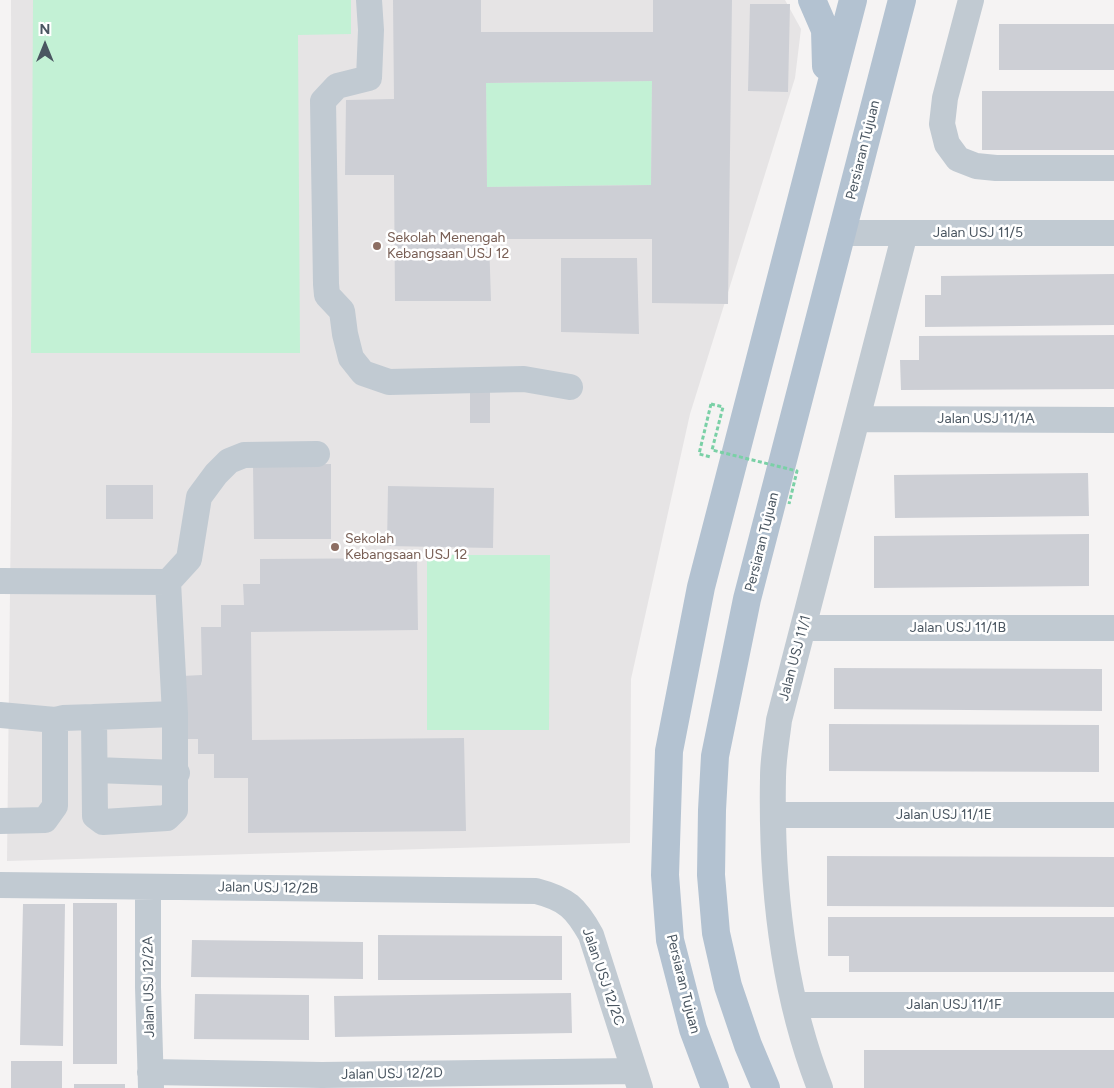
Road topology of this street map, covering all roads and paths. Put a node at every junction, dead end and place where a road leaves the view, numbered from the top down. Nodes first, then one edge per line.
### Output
1 (369, 0) edge
2 (812, 0) edge
3 (852, 0) edge
4 (902, 0) edge
5 (971, 0) edge
6 (827, 100) junction
7 (1114, 168) edge
8 (841, 233) junction
9 (905, 233) junction
10 (1114, 233) edge
11 (570, 387) dead end
12 (858, 419) junction
13 (1114, 420) edge
14 (317, 454) dead end
15 (734, 463) junction
16 (789, 504) dead end
17 (0, 581) edge
18 (168, 582) junction
19 (802, 628) junction
20 (1114, 628) edge
21 (176, 714) junction
22 (0, 716) edge
23 (94, 717) junction
24 (55, 720) junction
25 (95, 770) junction
26 (176, 773) junction
27 (774, 815) junction
28 (1114, 815) edge
29 (0, 821) edge
30 (0, 886) edge
31 (148, 887) junction
32 (536, 891) joint
33 (795, 1005) junction
34 (1114, 1005) edge
35 (637, 1079) edge
36 (151, 1080) edge
37 (323, 1082) edge
38 (715, 1088) edge
39 (766, 1088) edge
40 (820, 1088) edge

1 - 11 street
2 - 6 main road
3 - 6 main road, Persiaran Tujuan
4 - 8 main road, Persiaran Tujuan
5 - 7 street
6 - 15 main road, Persiaran Tujuan
8 - 9 street, Jalan USJ 11/5
8 - 39 main road, Persiaran Tujuan
9 - 10 street, Jalan USJ 11/5
9 - 12 street, Jalan USJ 11/1
12 - 13 street, Jalan USJ 11/1A
12 - 19 street, Jalan USJ 11/1
14 - 18 street
15 - 16 path, bridge
15 - 38 main road, Persiaran Tujuan
17 - 18 street
18 - 21 street
19 - 20 street, Jalan USJ 11/1B
19 - 27 street, Jalan USJ 11/1
21 - 23 street
21 - 26 street
22 - 24 street
23 - 24 street
23 - 25 street
24 - 29 street
25 - 26 street
25 - 26 street
27 - 28 street, Jalan USJ 11/1E
27 - 33 street, Jalan USJ 11/1
30 - 31 street, Jalan USJ 12/2B
31 - 32 street, Jalan USJ 12/2B
31 - 36 street, Jalan USJ 12/2A
32 - 35 street, Jalan USJ 12/2C
33 - 34 street, Jalan USJ 11/1F
33 - 40 street, Jalan USJ 11/1
35 - 37 street, Jalan USJ 12/2D
36 - 37 street, Jalan USJ 12/2D

